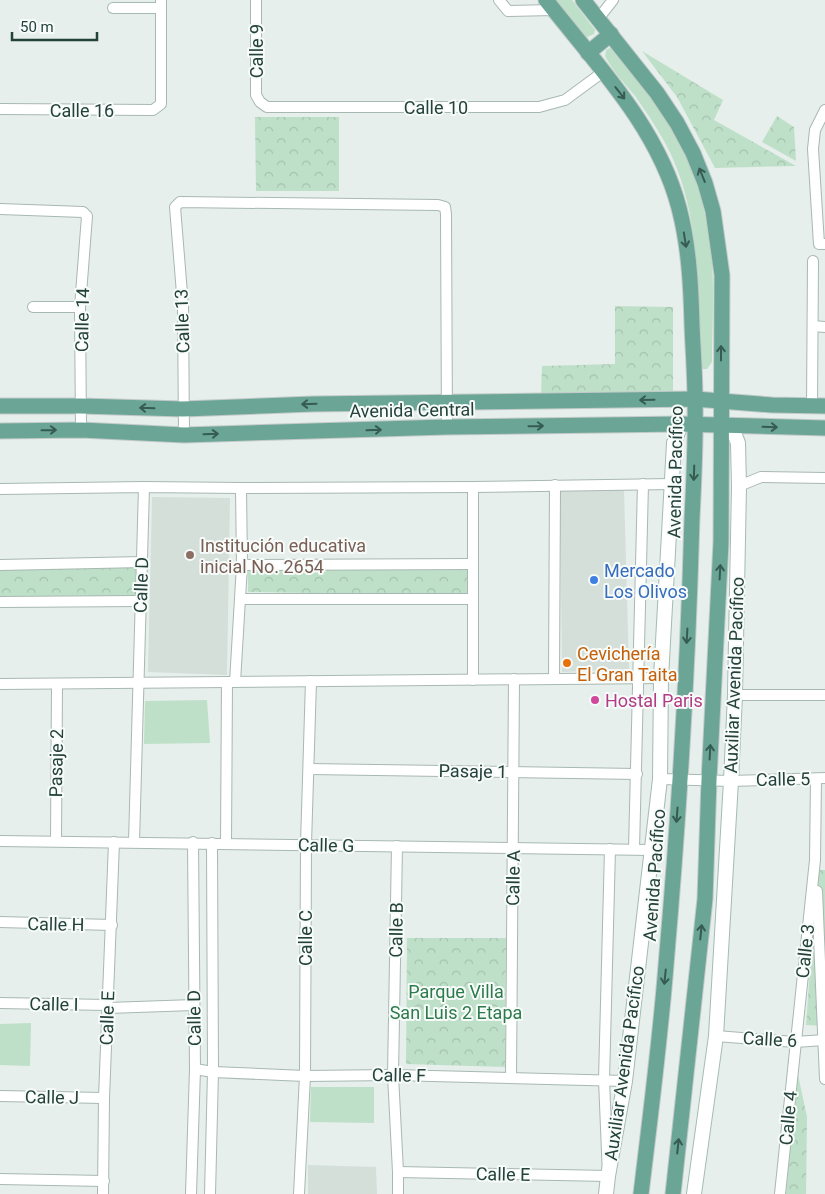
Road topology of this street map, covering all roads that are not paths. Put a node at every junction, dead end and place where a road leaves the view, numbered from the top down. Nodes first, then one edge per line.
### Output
1 (256, 0) edge
2 (499, 0) edge
3 (584, 0) edge
4 (612, 0) edge
5 (161, 4) edge
6 (550, 5) edge
7 (113, 8) dead end
8 (598, 19) junction
9 (611, 34) junction
10 (588, 53) junction
11 (603, 72) junction
12 (260, 102) joint
13 (0, 109) edge
14 (825, 110) edge
15 (0, 209) edge
16 (825, 244) edge
17 (813, 262) dead end
18 (33, 306) dead end
19 (80, 307) junction
20 (812, 326) junction
21 (825, 327) edge
22 (696, 399) junction
23 (721, 401) junction
24 (447, 403) junction
25 (0, 406) edge
26 (81, 406) junction
27 (818, 406) edge
28 (183, 409) junction
29 (688, 424) junction
30 (726, 425) junction
31 (447, 428) junction
32 (825, 428) edge
33 (81, 430) junction
34 (0, 431) edge
35 (184, 435) junction
36 (825, 478) edge
37 (643, 484) junction
38 (672, 484) junction
39 (555, 485) junction
40 (739, 486) junction
41 (144, 487) junction
42 (473, 487) junction
43 (241, 488) junction
44 (0, 489) edge
45 (143, 562) junction
46 (472, 564) junction
47 (242, 565) junction
48 (0, 566) edge
49 (240, 599) junction
50 (472, 599) junction
51 (140, 601) junction
52 (0, 602) edge
53 (638, 678) junction
54 (661, 678) junction
55 (514, 679) junction
56 (554, 679) junction
57 (473, 680) junction
58 (311, 681) junction
59 (231, 682) junction
60 (139, 683) junction
61 (0, 684) edge
62 (57, 684) junction
63 (735, 694) junction
64 (825, 695) edge
65 (309, 769) junction
66 (514, 772) junction
67 (637, 774) junction
68 (820, 778) edge
69 (660, 779) junction
70 (680, 780) junction
71 (709, 780) junction
72 (732, 781) junction
73 (0, 841) edge
74 (56, 841) junction
75 (114, 842) junction
76 (134, 842) junction
77 (193, 842) junction
78 (212, 843) junction
79 (226, 843) junction
80 (306, 844) junction
81 (397, 846) junction
82 (513, 848) junction
83 (610, 849) junction
84 (634, 850) junction
85 (652, 850) junction
86 (820, 860) edge
87 (0, 922) edge
88 (112, 925) junction
89 (0, 1004) edge
90 (194, 1005) junction
91 (108, 1006) junction
92 (716, 1036) junction
93 (824, 1040) edge
94 (795, 1042) junction
95 (195, 1069) junction
96 (213, 1072) junction
97 (393, 1074) junction
98 (305, 1076) junction
99 (511, 1077) junction
100 (825, 1079) edge
101 (604, 1080) junction
102 (625, 1081) junction
103 (0, 1096) edge
104 (104, 1098) junction
105 (398, 1172) junction
106 (608, 1176) junction
107 (0, 1179) edge
108 (104, 1180) junction
109 (104, 1194) edge
110 (191, 1194) edge
111 (210, 1194) edge
112 (300, 1194) edge
113 (398, 1194) edge
114 (606, 1194) edge
115 (641, 1194) edge
116 (673, 1194) edge
117 (694, 1194) edge
118 (780, 1194) edge

1 - 12 street, Calle 9
2 - 6 street
3 - 8 main road
4 - 8 street
5 - 7 street
5 - 13 street, Calle 16
6 - 10 main road, Avenida Pacífico
8 - 9 main road
9 - 10 main road
23 -> 9 main road
10 - 11 main road, Avenida Pacífico
11 - 12 street, Calle 10
11 -> 22 main road, Avenida Pacífico
14 - 16 street
15 - 19 street, Calle 14
17 - 20 street
18 - 19 street
19 - 26 street, Calle 14
20 - 21 street
20 - 27 street
22 - 23 main road, Avenida Central
22 -> 24 main road, Avenida Central
22 - 29 main road, Avenida Pacífico
23 - 27 main road, Avenida Central
23 - 30 main road
24 -> 28 main road, Avenida Central
24 - 28 street, Calle 13
24 - 31 street
25 - 26 main road, Avenida Central
28 -> 26 main road, Avenida Central
26 - 33 street, Calle 14
28 - 35 street, Calle 13
29 - 30 main road, Avenida Central
31 -> 29 main road, Avenida Central
29 - 38 main road, Auxiliar Avenida Pacífico
29 -> 70 main road, Avenida Pacífico
30 -> 32 main road, Avenida Central
30 - 40 main road, Auxiliar Avenida Pacífico
71 -> 30 main road
35 -> 31 main road, Avenida Central
34 -> 33 main road, Avenida Central
33 - 35 main road, Avenida Central
36 - 40 street
37 - 38 street
37 - 39 street
37 - 53 street
38 - 54 main road, Auxiliar Avenida Pacífico
39 - 42 street
39 - 56 street
40 - 63 main road, Auxiliar Avenida Pacífico
41 - 43 street
41 - 44 street
41 - 45 street, Calle D
42 - 43 street
42 - 46 street
43 - 47 street
45 - 48 street
45 - 51 street, Calle D
46 - 47 street
46 - 50 street
47 - 49 street
49 - 50 street
49 - 59 street
50 - 57 street
51 - 52 street
51 - 60 street, Calle D
53 - 54 street
53 - 56 street
53 - 67 street
54 - 69 main road, Auxiliar Avenida Pacífico
55 - 56 street
55 - 57 street
55 - 66 street, Calle A
57 - 58 street
58 - 59 street
58 - 65 street, Calle C
59 - 60 street
59 - 79 street
60 - 62 street
60 - 76 street
61 - 62 street
62 - 74 street, Pasaje 2
63 - 64 street
63 - 72 main road, Auxiliar Avenida Pacífico
65 - 66 street, Pasaje 1
65 - 80 street, Calle C
66 - 67 street, Pasaje 1
66 - 82 street, Calle A
67 - 84 street
68 - 72 street, Calle 5
68 - 86 street, Calle 3
69 - 70 street
69 - 85 main road, Auxiliar Avenida Pacífico
70 - 71 street, Calle 5
70 -> 115 main road, Avenida Pacífico
71 - 72 street, Calle 5
116 -> 71 main road
72 - 92 main road, Auxiliar Avenida Pacífico
73 - 74 street, Calle G
74 - 75 street, Calle G
75 - 76 street, Calle G
75 - 88 street, Calle E
76 - 77 street, Calle G
77 - 78 street, Calle G
77 - 90 street, Calle D
78 - 79 street, Calle G
78 - 96 street, Calle D
79 - 80 street, Calle G
80 - 81 street, Calle G
80 - 98 street, Calle C
81 - 82 street, Calle G
81 - 97 street, Calle B
82 - 83 street, Calle G
82 - 99 street, Calle A
83 - 84 street, Calle G
83 - 101 street
84 - 85 street, Calle G
85 - 102 main road, Auxiliar Avenida Pacífico
86 - 93 street, Calle 3
86 - 94 street, Calle 3
87 - 88 street, Calle H
88 - 91 street, Calle E
89 - 91 street, Calle I
90 - 91 street, Calle I
90 - 95 street, Calle D
91 - 104 street, Calle E
92 - 94 street, Calle 6
92 - 117 main road, Auxiliar Avenida Pacífico
93 - 94 street, Calle 6
93 - 100 street, Calle 3
94 - 118 street, Calle 4
95 - 96 street, Calle F
95 - 110 street, Calle D
96 - 98 street, Calle F
96 - 111 street, Calle D
97 - 98 street, Calle F
97 - 99 street, Calle F
97 - 105 street, Calle B
98 - 112 street, Calle C
99 - 101 street, Calle F
101 - 102 street, Calle F
101 - 106 street
102 - 106 main road, Auxiliar Avenida Pacífico
103 - 104 street, Calle J
104 - 108 street, Calle E
105 - 106 street, Calle E
105 - 113 street, Calle B
106 - 114 main road, Auxiliar Avenida Pacífico
107 - 108 street
108 - 109 street, Calle E

